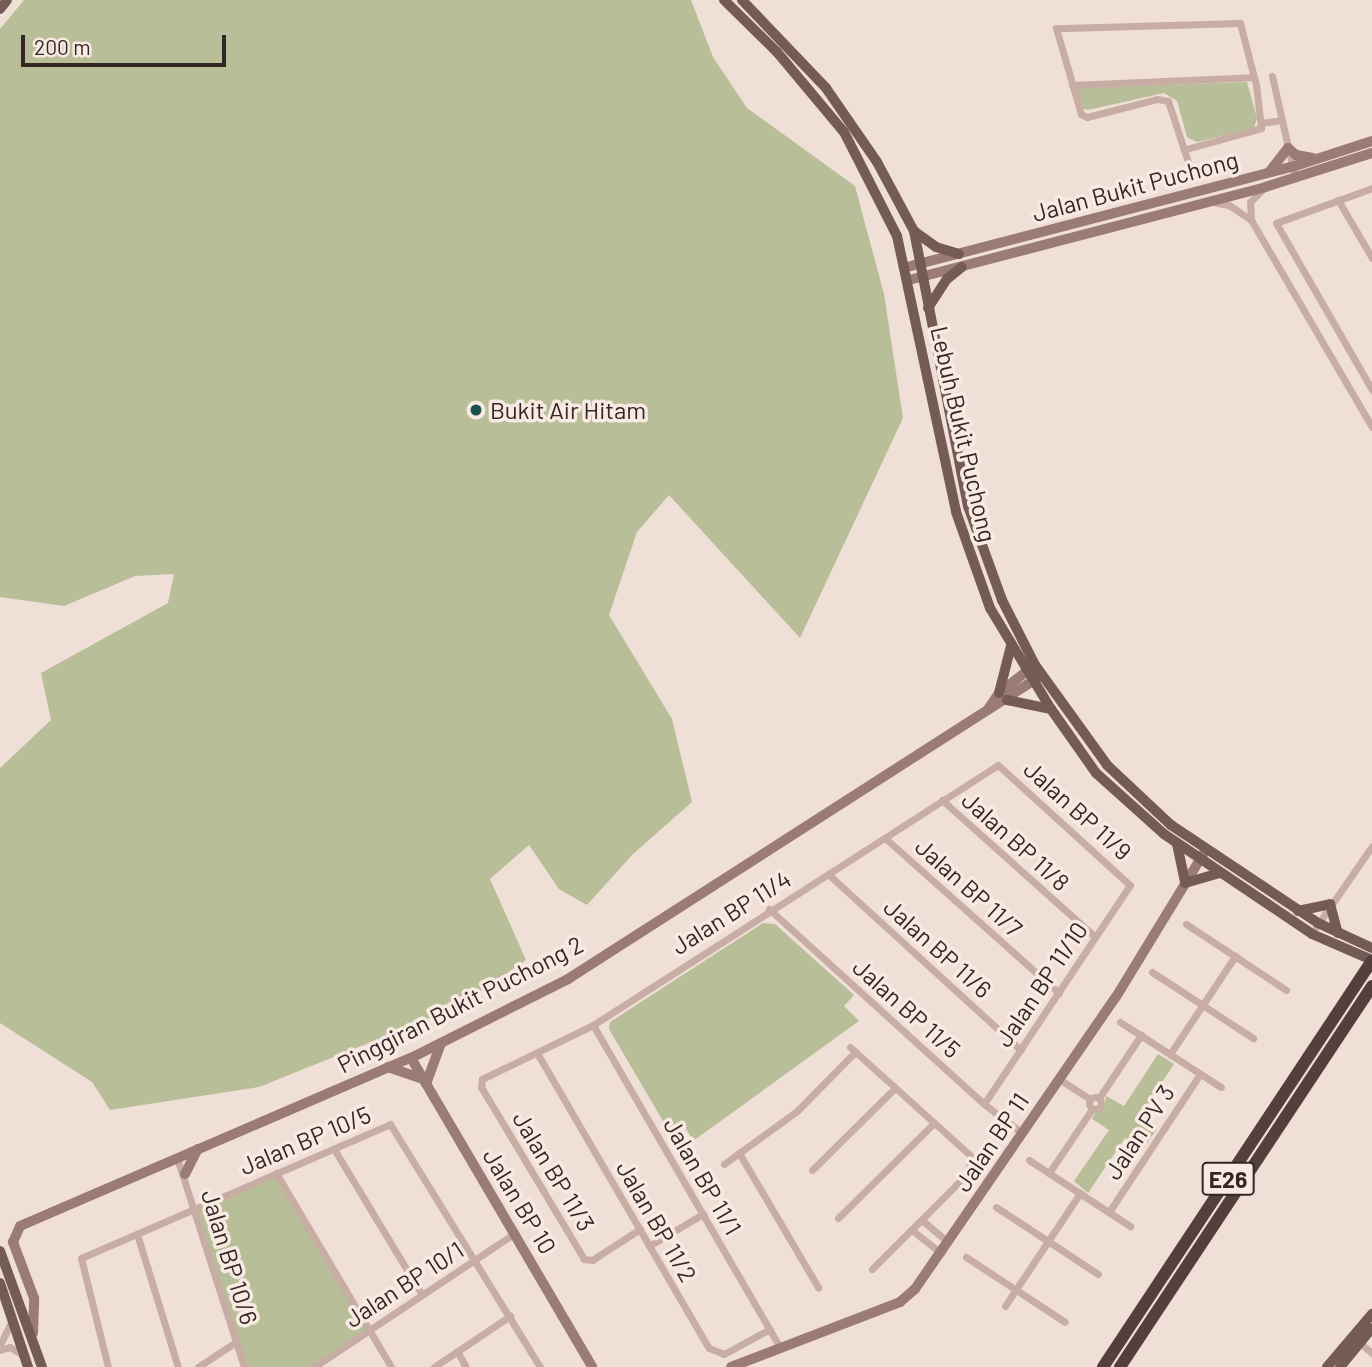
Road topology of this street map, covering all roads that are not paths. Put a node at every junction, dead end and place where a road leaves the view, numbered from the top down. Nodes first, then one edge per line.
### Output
1 (7, 0) edge
2 (724, 0) edge
3 (742, 0) edge
4 (0, 9) edge
5 (1272, 76) dead end
6 (1252, 77) junction
7 (1072, 85) junction
8 (1282, 120) junction
9 (1262, 123) junction
10 (849, 129) junction
11 (1372, 141) edge
12 (1288, 148) junction
13 (1186, 149) junction
14 (1372, 153) edge
15 (1320, 159) junction
16 (1292, 167) junction
17 (1192, 173) dead end
18 (1267, 173) junction
19 (1295, 178) junction
20 (1265, 187) junction
21 (1372, 188) edge
22 (1338, 200) junction
23 (1211, 201) junction
24 (1097, 218) junction
25 (1251, 220) junction
26 (1101, 230) junction
27 (914, 231) junction
28 (959, 254) junction
29 (1372, 258) edge
30 (920, 264) junction
31 (907, 267) junction
32 (962, 267) junction
33 (923, 277) junction
34 (909, 280) junction
35 (928, 307) junction
36 (1336, 330) junction
37 (1321, 339) junction
38 (1372, 390) edge
39 (1372, 427) edge
40 (1011, 646) junction
41 (1031, 668) junction
42 (1038, 678) junction
43 (1003, 696) junction
44 (1051, 709) junction
45 (998, 765) joint
46 (942, 800) junction
47 (885, 838) junction
48 (1176, 843) junction
49 (1372, 846) edge
50 (1207, 848) junction
51 (1199, 860) junction
52 (1221, 873) junction
53 (828, 874) junction
54 (1185, 883) junction
55 (1130, 885) joint
56 (1330, 904) junction
57 (769, 909) junction
58 (1298, 911) junction
59 (1186, 924) dead end
60 (1315, 928) junction
61 (1338, 933) junction
62 (1095, 937) junction
63 (1372, 948) edge
64 (1235, 957) junction
65 (1372, 961) edge
66 (1152, 972) dead end
67 (1372, 986) edge
68 (1286, 990) dead end
69 (1059, 993) junction
70 (1203, 1005) junction
71 (1120, 1021) dead end
72 (593, 1025) junction
73 (1141, 1035) junction
74 (1253, 1038) dead end
75 (441, 1043) junction
76 (1021, 1050) junction
77 (537, 1053) junction
78 (1170, 1054) junction
79 (411, 1058) junction
80 (388, 1067) junction
81 (1200, 1074) junction
82 (1059, 1079) junction
83 (424, 1081) junction
84 (481, 1083) joint
85 (1221, 1087) dead end
86 (895, 1088) junction
87 (1099, 1098) junction
88 (1090, 1099) junction
89 (984, 1104) junction
90 (1092, 1108) junction
91 (934, 1123) junction
92 (1022, 1133) junction
93 (198, 1149) junction
94 (334, 1149) junction
95 (740, 1153) junction
96 (177, 1158) junction
97 (1029, 1160) dead end
98 (724, 1164) dead end
99 (812, 1170) dead end
100 (276, 1173) junction
101 (1049, 1173) junction
102 (185, 1174) junction
103 (1080, 1193) junction
104 (996, 1207) dead end
105 (194, 1208) junction
106 (1109, 1212) junction
107 (703, 1214) junction
108 (838, 1218) dead end
109 (923, 1221) junction
110 (1130, 1226) dead end
111 (640, 1229) junction
112 (913, 1231) junction
113 (515, 1233) junction
114 (137, 1234) junction
115 (1048, 1241) junction
116 (948, 1242) junction
117 (649, 1246) junction
118 (0, 1251) edge
119 (941, 1253) junction
120 (966, 1257) dead end
121 (477, 1260) junction
122 (872, 1269) dead end
123 (1098, 1274) dead end
124 (0, 1283) edge
125 (818, 1287) dead end
126 (1016, 1290) junction
127 (422, 1295) junction
128 (1005, 1306) dead end
129 (1372, 1314) edge
130 (510, 1316) junction
131 (13, 1318) junction
132 (1065, 1322) dead end
133 (1372, 1328) edge
134 (770, 1329) junction
135 (369, 1330) junction
136 (33, 1333) junction
137 (236, 1342) junction
138 (1360, 1343) junction
139 (780, 1347) junction
140 (0, 1348) edge
141 (457, 1352) junction
142 (1372, 1353) edge
143 (27, 1363) edge
144 (42, 1367) edge
145 (108, 1367) edge
146 (178, 1367) edge
147 (198, 1367) edge
148 (244, 1367) edge
149 (314, 1367) edge
150 (391, 1367) edge
151 (433, 1367) edge
152 (466, 1367) edge
153 (540, 1367) edge
154 (592, 1367) edge
155 (731, 1367) edge
156 (1103, 1367) edge
157 (1120, 1367) edge
158 (1327, 1367) edge
159 (1340, 1367) edge

1 - 4 main road
2 - 10 main road
3 - 10 main road
5 - 8 street
6 - 7 street
6 - 7 street
6 - 9 street
7 - 13 street
8 - 9 street
8 - 12 street
9 - 13 street
10 - 27 main road
10 - 31 main road
11 - 15 street, Jalan Bukit Puchong
12 - 15 street
12 - 16 street
12 - 18 street
13 - 17 street
14 - 19 street, Jalan Bukit Puchong
15 - 16 street, Jalan Bukit Puchong
16 - 18 street, Jalan Bukit Puchong
16 - 19 street
18 - 24 street, Jalan Bukit Puchong
19 - 20 street, Jalan Bukit Puchong
20 - 23 street, Jalan Bukit Puchong
20 - 25 street
21 - 22 street
22 - 29 street
22 - 36 street
23 - 25 street
23 - 26 street, Jalan Bukit Puchong
24 - 26 street
24 - 28 street, Jalan Bukit Puchong
25 - 37 street
26 - 32 street, Jalan Bukit Puchong
27 - 28 main road
27 - 30 main road
28 - 30 street, Jalan Bukit Puchong
30 - 31 street, Jalan Bukit Puchong
30 - 33 main road, Lebuh Bukit Puchong
31 - 34 main road, Lebuh Bukit Puchong
32 - 33 street, Jalan Bukit Puchong
32 - 35 main road
33 - 34 street, Jalan Bukit Puchong
33 - 35 main road, Lebuh Bukit Puchong
34 - 40 main road, Lebuh Bukit Puchong
35 - 41 main road, Lebuh Bukit Puchong
36 - 37 street
36 - 38 street
37 - 39 street
40 - 41 main road, Lebuh Bukit Puchong
40 - 43 main road
41 - 42 main road, Lebuh Bukit Puchong
41 - 43 street, Pinggiran Bukit Puchong 2
42 - 43 street, Pinggiran Bukit Puchong 2
42 - 44 main road, Lebuh Bukit Puchong
42 - 50 main road, Lebuh Bukit Puchong
43 - 44 main road
43 - 75 street, Pinggiran Bukit Puchong 2
44 - 48 main road, Lebuh Bukit Puchong
45 - 46 street, Jalan BP 11/4
45 - 55 street, Jalan BP 11/9
46 - 47 street, Jalan BP 11/4
46 - 62 street, Jalan BP 11/8
47 - 53 street, Jalan BP 11/4
47 - 69 street, Jalan BP 11/7
48 - 51 main road, Lebuh Bukit Puchong
48 - 54 main road
49 - 56 street
50 - 51 street, Jalan BP 11
50 - 58 main road, Lebuh Bukit Puchong
51 - 52 main road, Lebuh Bukit Puchong
51 - 54 street, Jalan BP 11
52 - 54 main road
52 - 60 main road, Lebuh Bukit Puchong
53 - 57 street, Jalan BP 11/4
53 - 76 street, Jalan BP 11/6
54 - 82 street, Jalan BP 11
55 - 62 street, Jalan BP 11/10
56 - 58 main road
56 - 60 street
56 - 61 main road
57 - 72 street, Jalan BP 11/4
57 - 89 street, Jalan BP 11/5
58 - 60 main road, Lebuh Bukit Puchong
59 - 64 street
60 - 61 main road, Lebuh Bukit Puchong
60 - 65 main road, Lebuh Bukit Puchong
61 - 63 main road, Lebuh Bukit Puchong
62 - 69 street, Jalan BP 11/10
64 - 68 street
64 - 70 street
65 - 156 highway, E26
66 - 70 street
67 - 157 highway, E26
69 - 76 street, Jalan BP 11/10
70 - 74 street
70 - 78 street
71 - 73 street
72 - 77 street, Jalan BP 11/4
72 - 107 street, Jalan BP 11/1
73 - 78 street
73 - 87 street
75 - 79 street, Pinggiran Bukit Puchong 2
75 - 83 street
76 - 89 street, Jalan BP 11/10
77 - 84 street, Jalan BP 11/4
77 - 111 street, Jalan BP 11/2
78 - 81 street
79 - 80 street, Pinggiran Bukit Puchong 2
79 - 83 street, Jalan BP 10
80 - 83 street
80 - 93 street, Pinggiran Bukit Puchong 2
81 - 85 street
81 - 106 street, Jalan PV 3
82 - 88 street
82 - 92 street, Jalan BP 11
83 - 113 street, Jalan BP 10
84 - 111 street, Jalan BP 11/3
86 - 91 street
86 - 95 street
86 - 99 street
87 - 88 street
87 - 90 street
88 - 90 street
89 - 92 street, Jalan BP 11/5
90 - 101 street
91 - 108 street
91 - 109 street
92 - 116 street, Jalan BP 11
93 - 96 street, Pinggiran Bukit Puchong 2
93 - 102 street
94 - 100 street, Jalan BP 10/5
94 - 121 street, Jalan BP 10/5
94 - 127 street
95 - 98 street
95 - 125 street
96 - 102 street, Jalan BP 10/6
96 - 136 street, Pinggiran Bukit Puchong 2
97 - 101 street
100 - 105 street, Jalan BP 10/5
100 - 135 street
101 - 103 street
102 - 105 street, Jalan BP 10/6
103 - 106 street
103 - 115 street
104 - 115 street
105 - 114 street, Jalan BP 10/5
105 - 137 street, Jalan BP 10/6
106 - 110 street
107 - 117 street
107 - 134 street, Jalan BP 11/1
109 - 112 street
109 - 116 street
111 - 117 street, Jalan BP 11/2
112 - 119 street
112 - 122 street
113 - 121 street, Jalan BP 10/1
113 - 154 street, Jalan BP 10
114 - 145 street, Jalan BP 10/5
114 - 146 street
115 - 123 street
115 - 126 street
116 - 119 street, Jalan BP 11
117 - 134 street, Jalan BP 11/2
118 - 136 main road
119 - 139 street, Jalan BP 11
120 - 126 street
121 - 127 street, Jalan BP 10/1
121 - 130 street
124 - 131 main road
126 - 128 street
126 - 132 street
127 - 135 street, Jalan BP 10/1
129 - 158 main road
130 - 141 street
130 - 153 street
131 - 140 street
131 - 143 main road
133 - 138 main road
134 - 139 street, Jalan BP 11/1
135 - 149 street, Jalan BP 10/1
135 - 150 street
136 - 144 main road
137 - 147 street
137 - 148 street, Jalan BP 10/6
138 - 142 street
138 - 159 main road
139 - 155 street, Jalan BP 11
140 - 143 street
141 - 151 street
141 - 152 street

